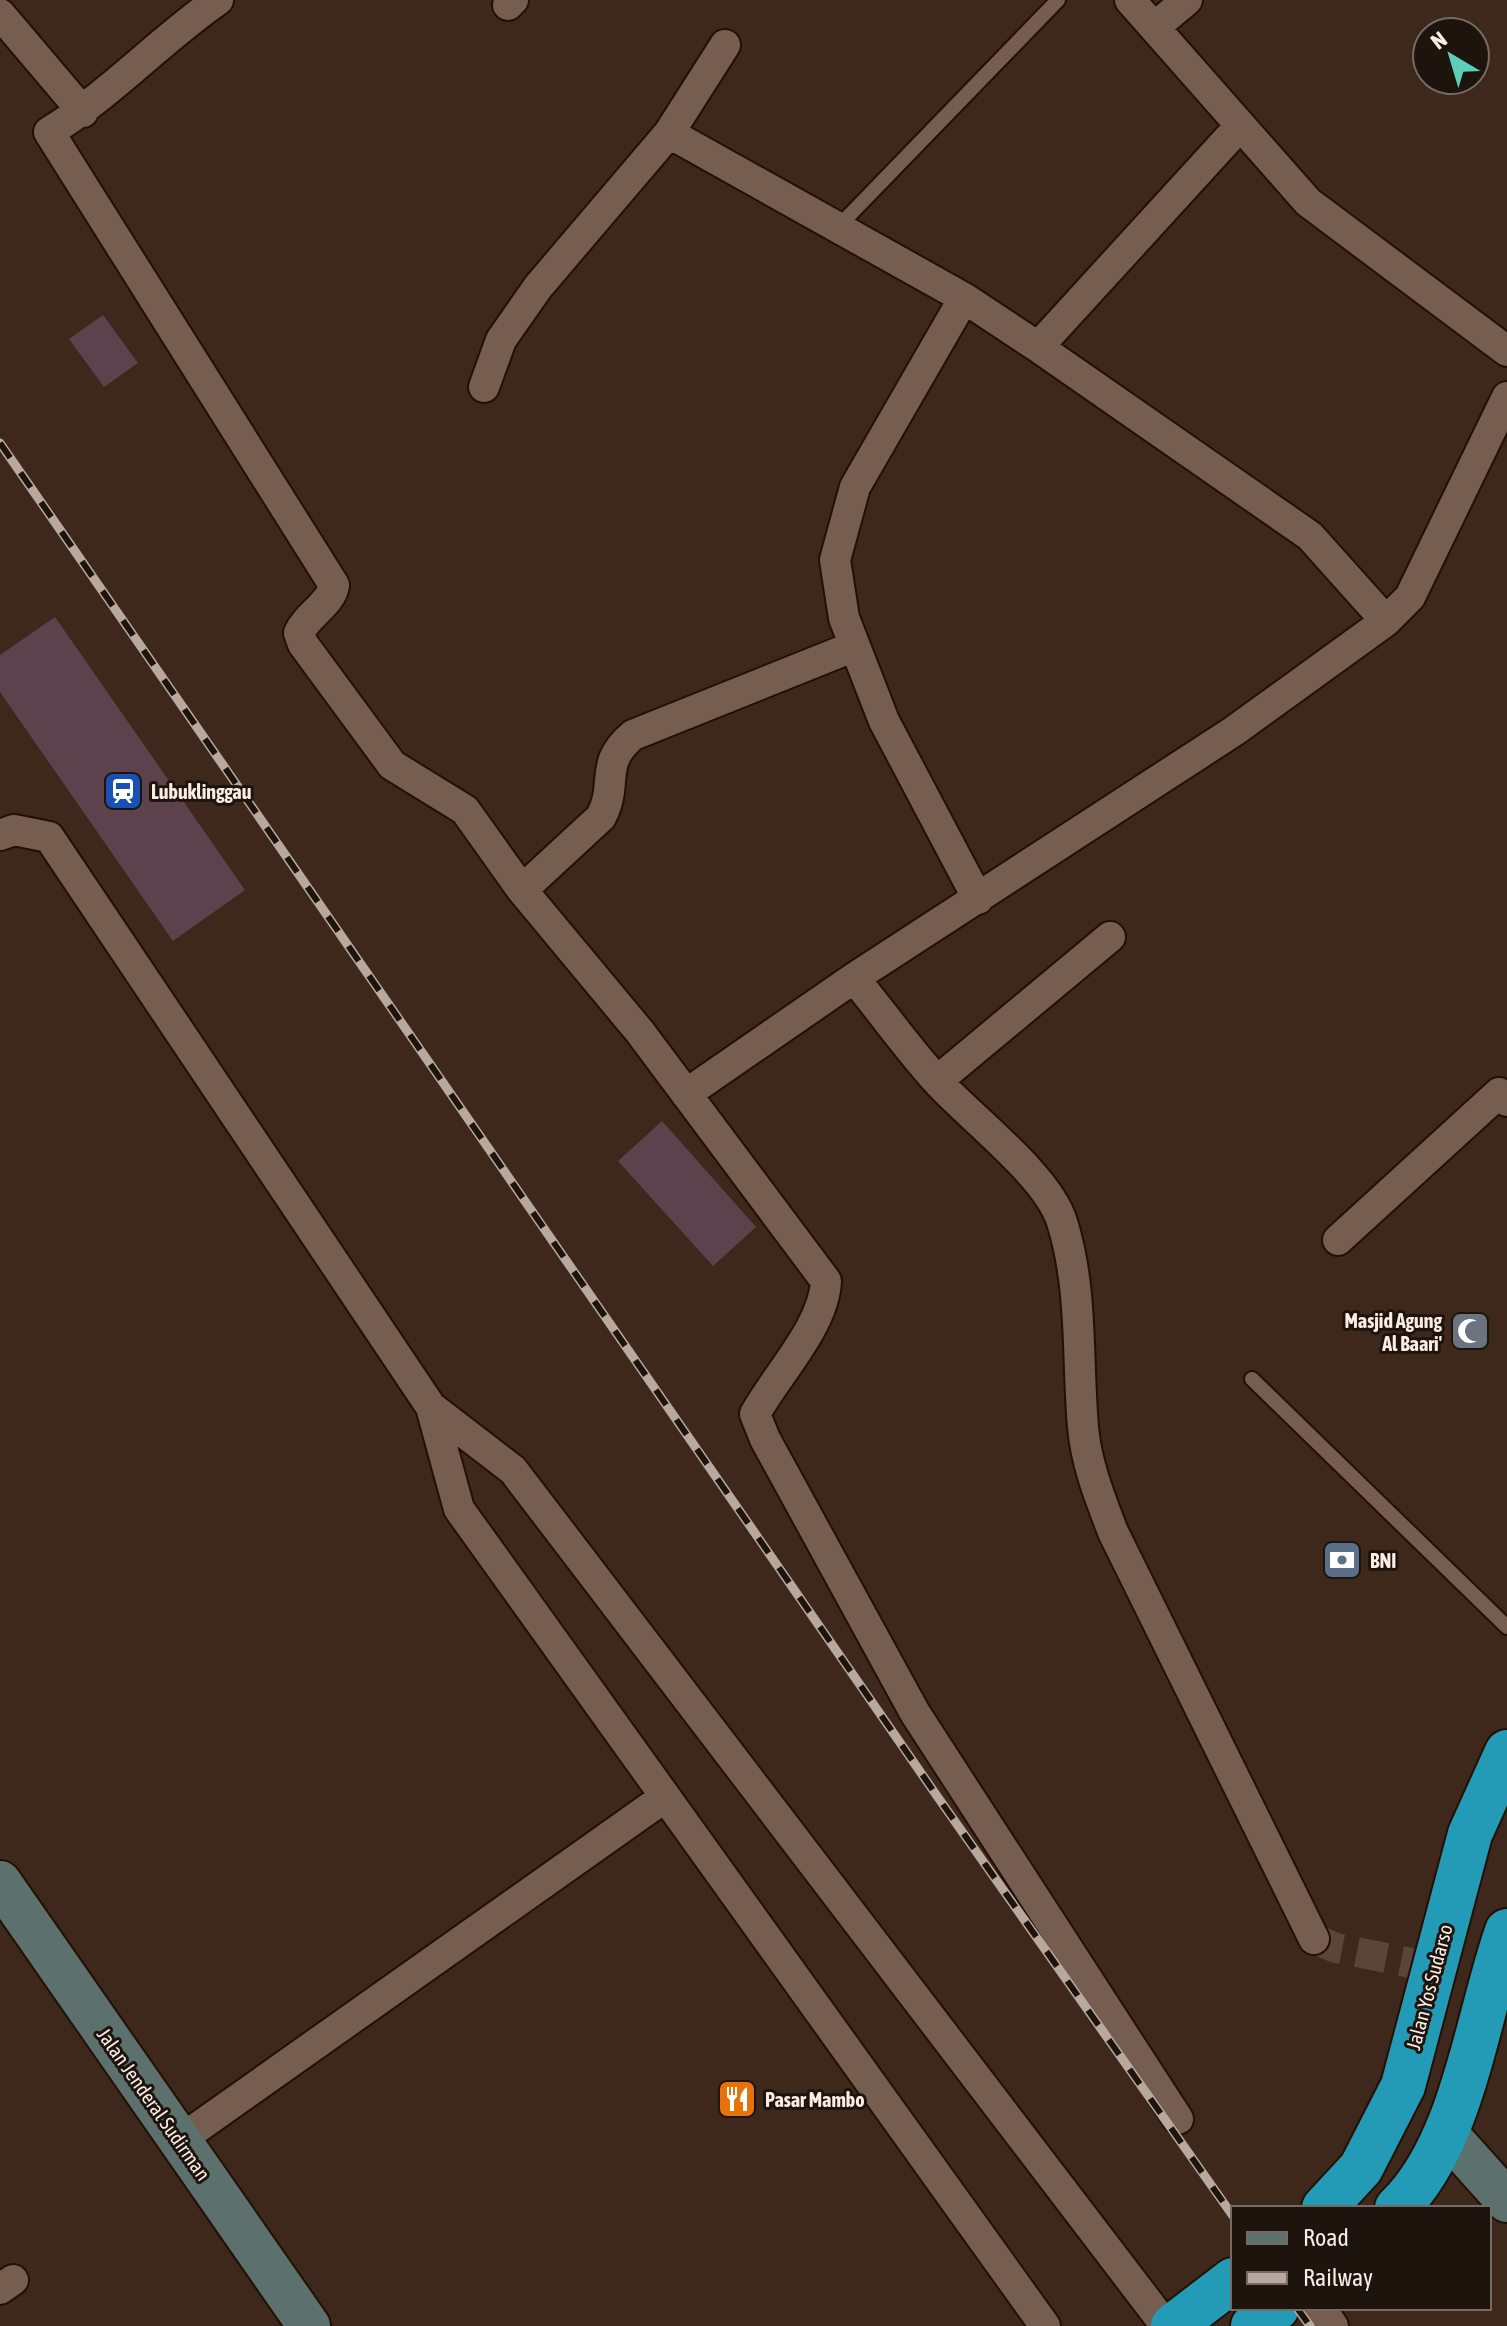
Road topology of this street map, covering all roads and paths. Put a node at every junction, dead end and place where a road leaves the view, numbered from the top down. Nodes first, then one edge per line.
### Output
1 (218, 0) edge
2 (1058, 0) edge
3 (1130, 0) edge
4 (1187, 0) edge
5 (178, 11) edge
6 (0, 14) edge
7 (1156, 26) junction
8 (725, 45) dead end
9 (83, 112) junction
10 (1239, 127) junction
11 (669, 133) junction
12 (838, 227) junction
13 (964, 298) junction
14 (1038, 347) junction
15 (1507, 351) edge
16 (484, 387) dead end
17 (1507, 397) edge
18 (1386, 621) junction
19 (855, 646) junction
20 (0, 835) edge
21 (522, 890) junction
22 (978, 899) junction
23 (1110, 937) dead end
24 (854, 978) junction
25 (937, 1081) junction
26 (686, 1094) junction
27 (1507, 1101) edge
28 (1338, 1240) dead end
29 (1252, 1379) dead end
30 (431, 1407) junction
31 (1507, 1627) edge
32 (1507, 1752) edge
33 (665, 1797) junction
34 (0, 1882) edge
35 (1507, 1931) edge
36 (1314, 1939) dead end
37 (1403, 2086) junction
38 (1178, 2119) dead end
39 (1447, 2134) junction
40 (180, 2140) junction
41 (1507, 2201) edge
42 (1326, 2206) edge
43 (1399, 2206) edge
44 (1231, 2282) edge
45 (1274, 2310) edge
46 (309, 2326) edge
47 (1045, 2326) edge
48 (1166, 2326) edge
49 (1173, 2326) edge
50 (1253, 2326) edge

1 - 5 street
2 - 12 lane
3 - 7 street
4 - 7 street
5 - 9 street
6 - 9 street
7 - 10 street
8 - 11 street
9 - 21 street
10 - 14 street
10 - 15 street
11 - 12 street
11 - 16 street
12 - 13 street
13 - 14 street
13 - 19 street
14 - 18 street
17 - 18 street
18 - 22 street
19 - 21 street
19 - 22 street
20 - 30 street
21 - 26 street
22 - 24 street
23 - 25 street
24 - 25 street
24 - 26 street
25 - 36 street
26 - 38 street
27 - 28 street
29 - 31 lane
30 - 33 street
30 - 48 street
32 - 37 highway, Jalan Yos Sudarso
33 - 40 street
33 - 47 street
34 - 40 street, Jalan Jenderal Sudirman
35 - 39 highway
37 - 39 highway
37 - 42 highway, Jalan Yos Sudarso
39 - 41 street
39 - 43 highway
40 - 46 street, Jalan Jenderal Sudirman
44 - 49 highway
45 - 50 highway

